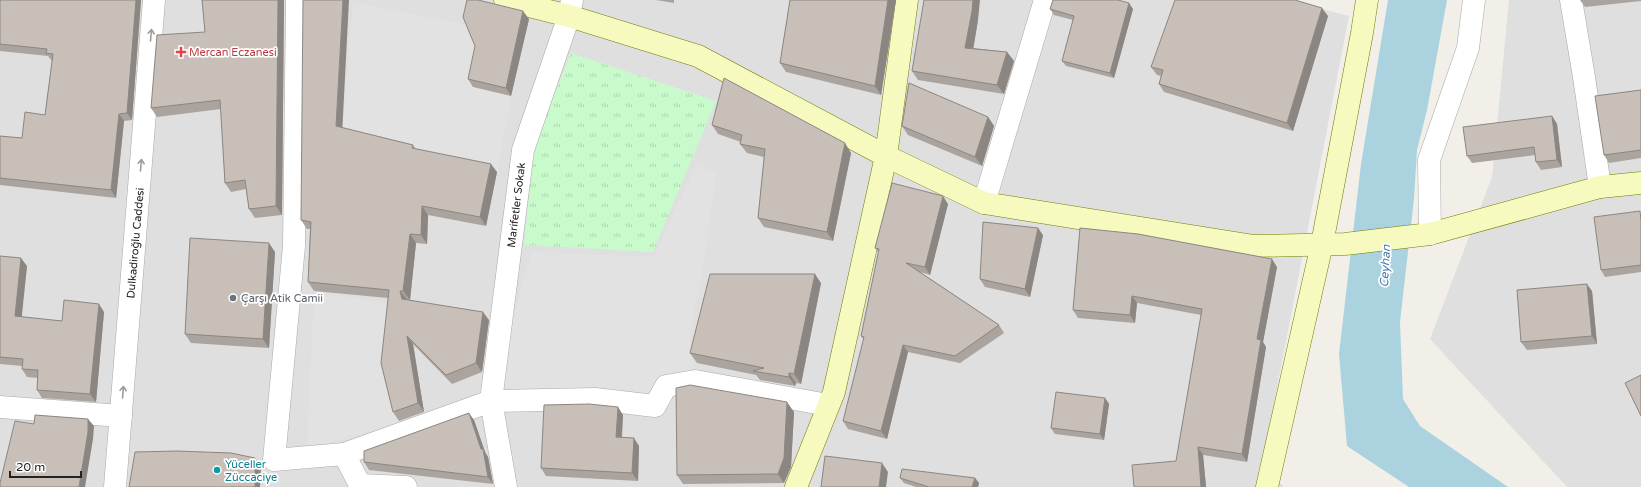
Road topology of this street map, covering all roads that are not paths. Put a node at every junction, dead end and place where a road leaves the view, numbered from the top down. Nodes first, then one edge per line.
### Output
1 (154, 0) edge
2 (297, 0) edge
3 (505, 0) edge
4 (907, 0) edge
5 (1045, 0) edge
6 (1367, 0) edge
7 (1474, 0) edge
8 (1571, 0) edge
9 (571, 8) edge
10 (886, 156) junction
11 (1641, 183) edge
12 (1600, 187) junction
13 (984, 203) junction
14 (1430, 234) junction
15 (1322, 244) junction
16 (491, 401) junction
17 (828, 405) junction
18 (0, 407) edge
19 (121, 416) junction
20 (344, 454) junction
21 (361, 486) edge
22 (115, 487) edge
23 (406, 487) edge
24 (506, 487) edge
25 (796, 487) edge
26 (1267, 487) edge

19 -> 1 street, Dulkadiroğlu Caddesi
2 - 20 street
3 - 9 street
4 - 10 street
5 - 13 street
6 - 15 street
7 - 14 street
8 - 12 street
9 - 10 street
9 - 16 street, Marifetler Sokak
10 - 13 street
10 - 17 street
11 - 12 street
12 - 14 street
13 - 15 street
14 - 15 street
15 - 26 street
16 - 17 street
16 - 20 street
16 - 24 street, Marifetler Sokak
17 - 25 street
18 - 19 street
19 - 22 street, Dulkadiroğlu Caddesi
20 - 21 street
21 - 23 street

